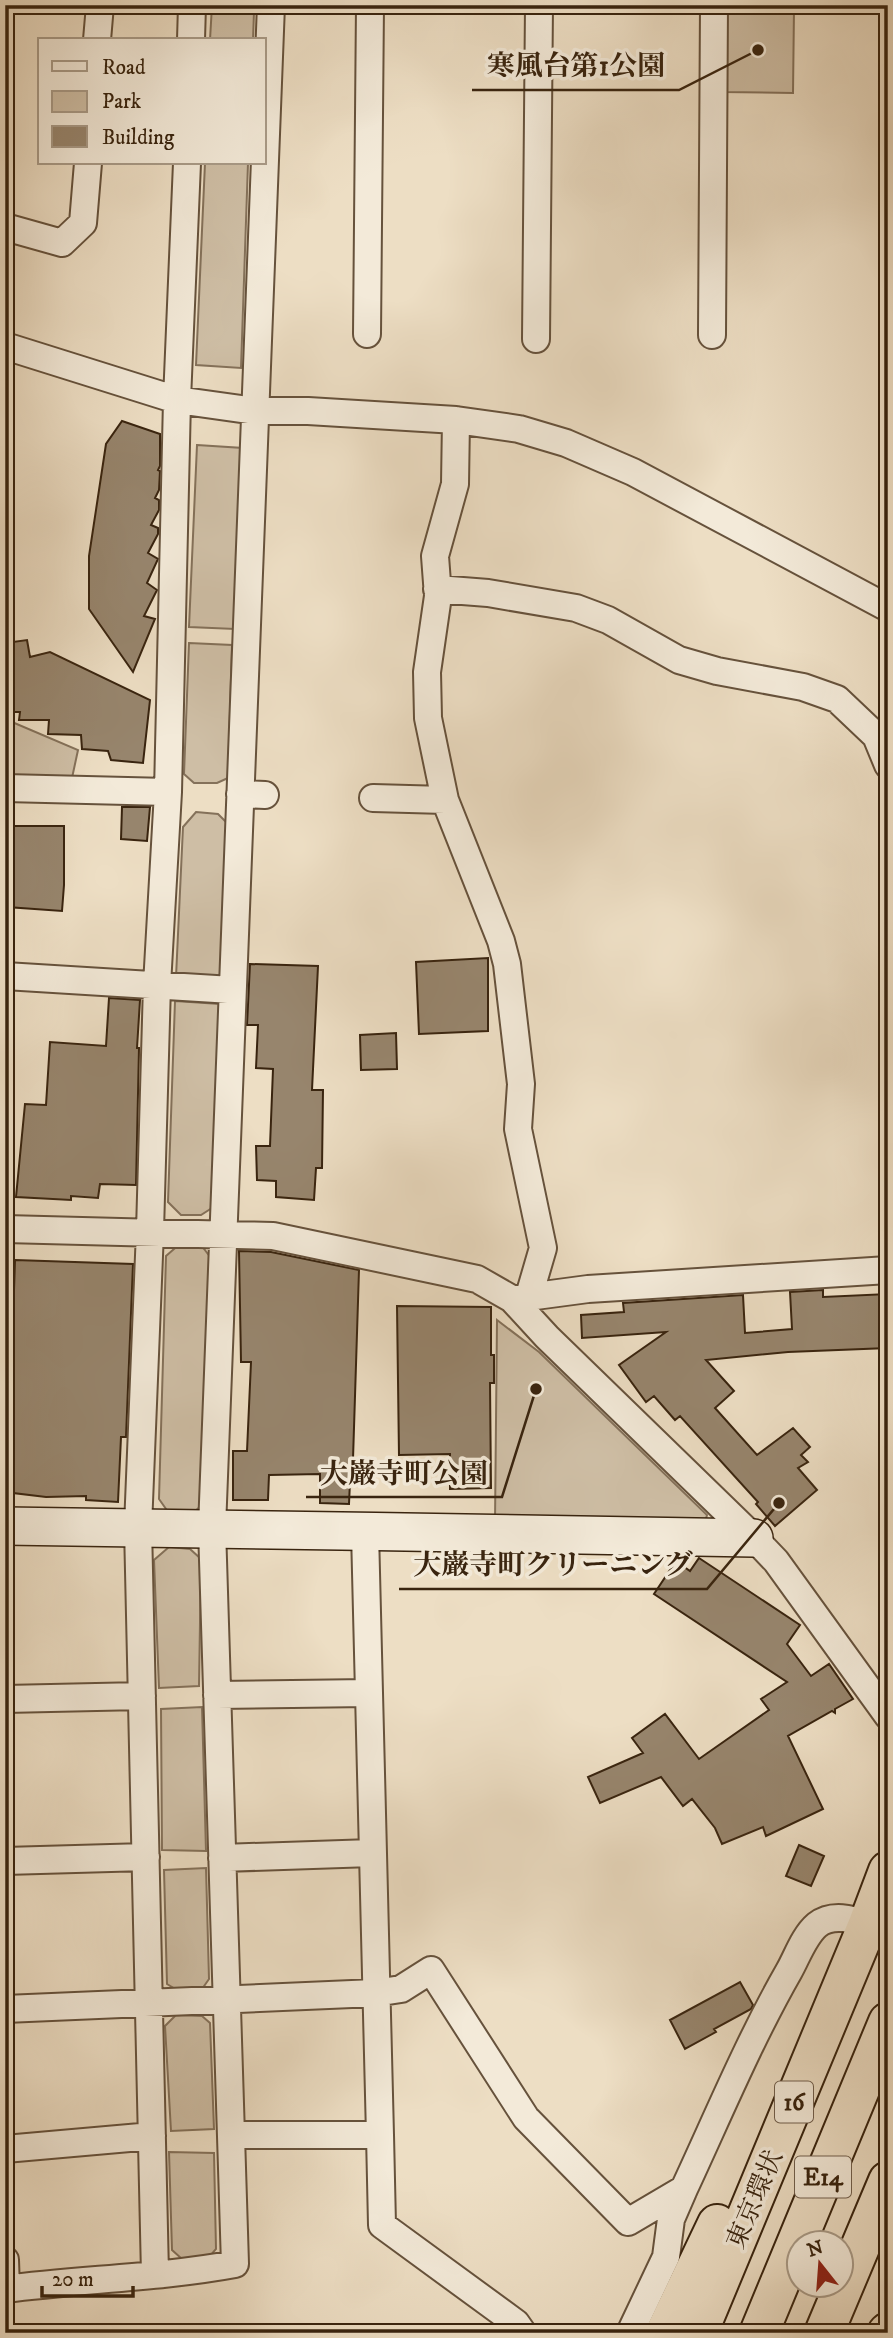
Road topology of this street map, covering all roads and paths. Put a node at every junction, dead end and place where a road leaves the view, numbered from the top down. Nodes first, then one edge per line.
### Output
1 (100, 5) edge
2 (192, 5) edge
3 (271, 5) edge
4 (370, 5) edge
5 (539, 5) edge
6 (714, 5) edge
7 (97, 38) edge
8 (191, 38) edge
9 (266, 132) edge
10 (88, 164) edge
11 (187, 164) edge
12 (265, 164) edge
13 (5, 227) edge
14 (367, 334) dead end
15 (712, 335) dead end
16 (536, 339) dead end
17 (5, 346) edge
18 (177, 400) junction
19 (255, 411) junction
20 (456, 420) junction
21 (437, 589) junction
22 (888, 608) edge
23 (888, 765) edge
24 (5, 788) edge
25 (168, 792) junction
26 (373, 798) dead end
27 (445, 800) junction
28 (5, 976) edge
29 (158, 985) junction
30 (232, 990) junction
31 (5, 1229) edge
32 (150, 1231) junction
33 (223, 1234) junction
34 (888, 1270) edge
35 (520, 1297) junction
36 (5, 1526) edge
37 (138, 1527) junction
38 (212, 1528) junction
39 (365, 1532) junction
40 (754, 1538) junction
41 (368, 1693) junction
42 (217, 1695) junction
43 (142, 1696) junction
44 (5, 1699) edge
45 (888, 1716) edge
46 (372, 1853) junction
47 (146, 1857) junction
48 (222, 1858) junction
49 (5, 1861) edge
50 (888, 1871) edge
51 (868, 1924) junction
52 (375, 1993) junction
53 (226, 1999) junction
54 (150, 2003) junction
55 (5, 2009) edge
56 (888, 2022) edge
57 (781, 2134) junction
58 (231, 2135) junction
59 (380, 2135) junction
60 (152, 2136) junction
61 (5, 2149) edge
62 (888, 2181) edge
63 (684, 2189) junction
64 (5, 2260) edge
65 (155, 2274) junction
66 (6, 2289) edge
67 (523, 2333) edge
68 (630, 2333) edge
69 (665, 2333) edge
70 (698, 2333) edge
71 (759, 2333) edge
72 (824, 2333) edge

1 - 7 street
2 - 8 street
3 - 9 street
4 - 14 street
5 - 16 street
6 - 15 street
10 - 13 street
11 - 18 street
12 - 19 street
17 - 18 street
18 - 19 street
18 - 25 street
19 - 20 street
19 - 30 street
20 - 21 street
20 - 22 street
21 - 23 street
21 - 27 street
24 - 25 street
25 - 29 street
26 - 27 street
27 - 35 street
28 - 29 street
29 - 30 street
29 - 32 street
30 - 33 street
31 - 32 street
32 - 33 street
32 - 37 street
33 - 35 street
33 - 38 street
34 - 35 street
35 - 40 street
36 - 37 street
37 - 38 street
37 - 43 street
38 - 39 street
38 - 42 street
39 - 40 street
39 - 41 street
40 - 45 street
41 - 42 street
41 - 46 street
42 - 48 street
43 - 44 street
43 - 47 street
46 - 48 street
46 - 52 street
47 - 49 street
47 - 54 street
48 - 53 street
50 - 51 highway, 東京環状 / 16
51 - 57 highway, 東京環状 / 16
51 - 63 street
52 - 53 street
52 - 59 street
52 - 63 street
53 - 54 street
53 - 58 street
54 - 55 street
54 - 60 street
56 - 71 highway, E14
57 - 69 highway, 16
57 - 70 highway, 東京環状 / 16
58 - 59 street
58 - 65 street
59 - 67 street
60 - 61 street
60 - 65 street
62 - 72 highway, E14
63 - 68 street
64 - 66 street
65 - 66 street

